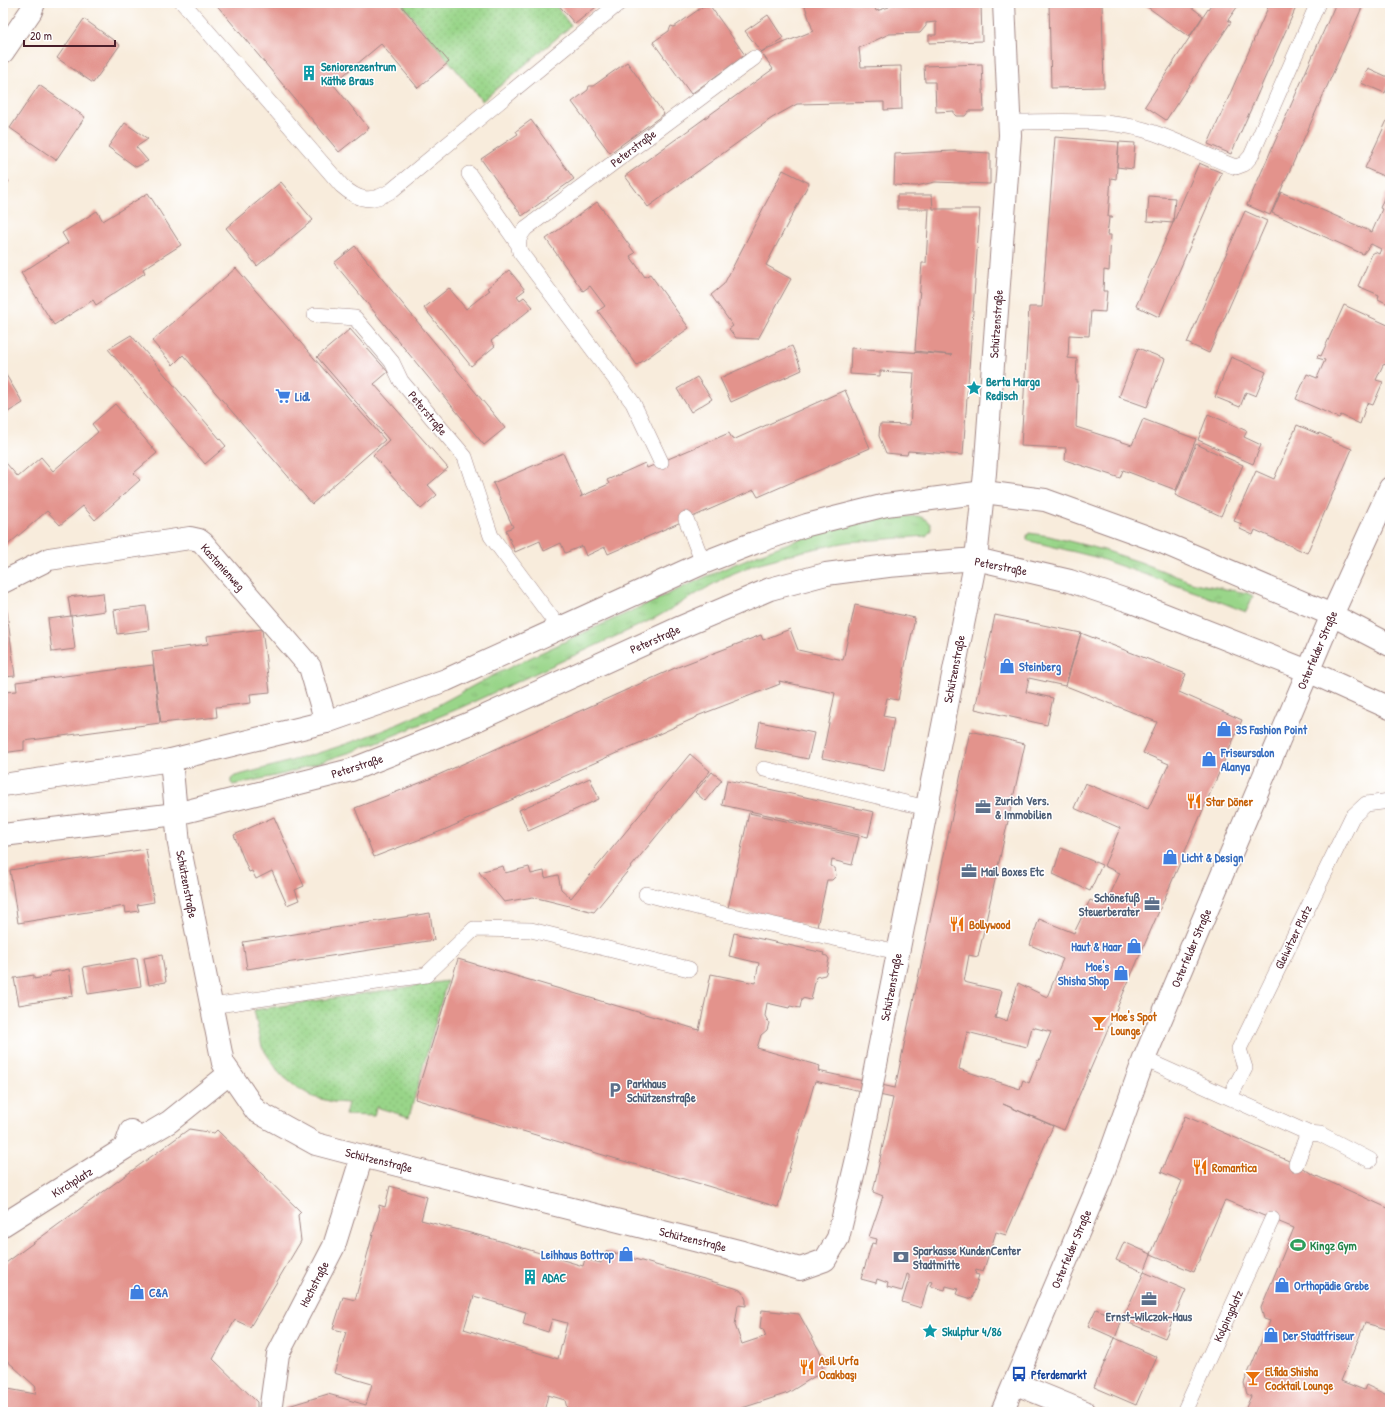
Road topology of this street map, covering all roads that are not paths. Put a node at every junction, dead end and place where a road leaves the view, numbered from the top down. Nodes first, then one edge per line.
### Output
1 (34, 3) edge
2 (183, 3) edge
3 (619, 3) edge
4 (1004, 3) edge
5 (1318, 3) edge
6 (3, 52) edge
7 (754, 58) dead end
8 (1010, 122) junction
9 (469, 174) dead end
10 (518, 244) junction
11 (315, 315) dead end
12 (661, 462) dead end
13 (1390, 488) edge
14 (984, 492) junction
15 (686, 519) dead end
16 (976, 559) junction
17 (703, 563) junction
18 (3, 582) edge
19 (1332, 615) junction
20 (560, 629) junction
21 (1390, 645) edge
22 (1308, 671) junction
23 (1390, 708) edge
24 (326, 722) junction
25 (171, 760) junction
26 (764, 769) dead end
27 (3, 785) edge
28 (1390, 801) edge
29 (927, 808) junction
30 (176, 814) junction
31 (3, 835) edge
32 (646, 894) dead end
33 (898, 952) junction
34 (689, 969) dead end
35 (211, 1006) junction
36 (1144, 1059) junction
37 (230, 1074) junction
38 (1230, 1097) junction
39 (1308, 1134) junction
40 (362, 1156) junction
41 (1370, 1160) dead end
42 (1296, 1164) dead end
43 (1272, 1219) dead end
44 (3, 1225) edge
45 (1014, 1384) junction
46 (270, 1412) edge
47 (1002, 1412) edge
48 (1085, 1412) edge
49 (1184, 1412) edge

1 - 6 main road
2 - 3 lane
4 - 8 main road, Schützenstraße
5 - 8 lane
7 - 10 lane, Peterstraße
8 - 14 main road, Schützenstraße
9 - 10 lane
10 - 12 lane
11 - 20 lane, Peterstraße
13 - 19 main road, Osterfelder Straße
14 - 16 main road, Schützenstraße
14 - 17 main road
14 - 19 main road
15 - 17 lane
16 - 22 main road, Peterstraße
16 - 29 main road, Schützenstraße
16 - 30 main road, Peterstraße
17 - 20 main road
18 - 24 main road, Kastanienweg
19 - 21 main road
19 - 22 main road, Osterfelder Straße
20 - 24 main road
22 - 23 main road, Peterstraße
22 - 36 main road, Osterfelder Straße
24 - 25 main road
25 - 27 main road
25 - 30 main road, Schützenstraße
26 - 29 lane
28 - 38 lane, Gleiwitzer Platz
29 - 33 main road, Schützenstraße
30 - 31 main road, Peterstraße
30 - 35 main road, Schützenstraße
32 - 33 lane
33 - 40 main road, Schützenstraße
34 - 35 lane
35 - 37 main road, Schützenstraße
36 - 38 lane
36 - 45 main road, Osterfelder Straße
37 - 40 main road, Schützenstraße
37 - 44 main road, Kirchplatz
38 - 39 lane
39 - 41 lane
39 - 42 lane
40 - 46 main road, Hochstraße
43 - 49 lane, Kolpingplatz
45 - 47 main road, Osterfelder Straße
45 - 48 main road

